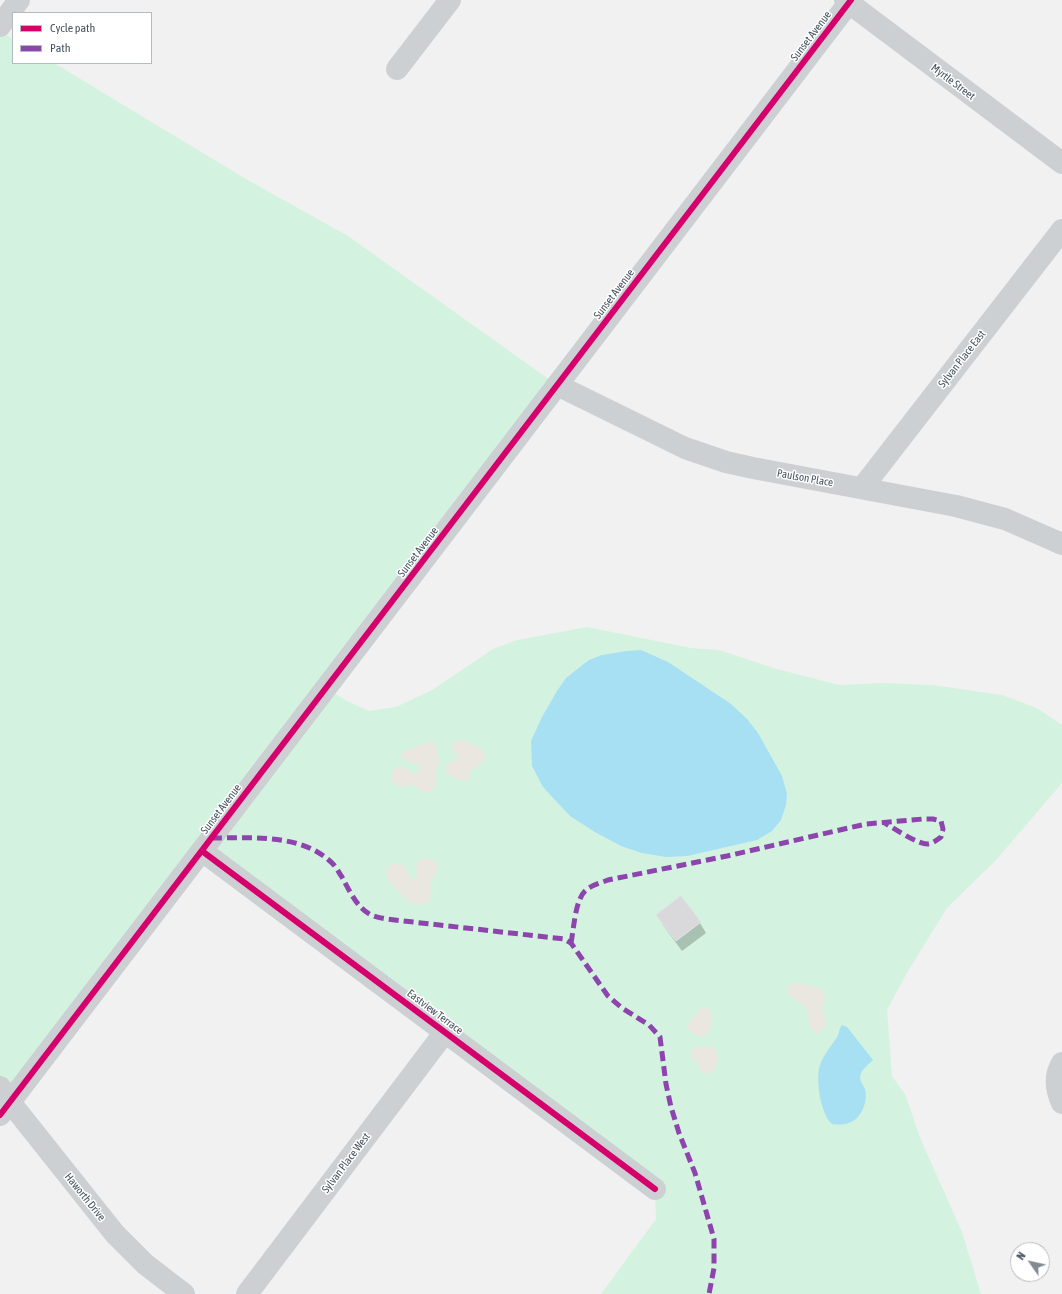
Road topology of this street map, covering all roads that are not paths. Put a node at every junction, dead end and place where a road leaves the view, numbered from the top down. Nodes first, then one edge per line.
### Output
1 (19, 0) edge
2 (450, 0) edge
3 (848, 1) edge
4 (0, 26) edge
5 (396, 69) dead end
6 (1062, 163) edge
7 (1062, 230) edge
8 (557, 385) junction
9 (862, 488) junction
10 (1062, 544) edge
11 (202, 851) junction
12 (444, 1032) junction
13 (1059, 1072) edge
14 (3, 1101) edge
15 (1062, 1104) edge
16 (655, 1189) dead end
17 (184, 1294) edge
18 (247, 1294) edge

1 - 4 street
2 - 5 street
3 - 6 street, Myrtle Street
3 - 8 street, Sunset Avenue
7 - 9 street, Sylvan Place East
8 - 9 street, Paulson Place
8 - 11 street, Sunset Avenue
9 - 10 street, Paulson Place
11 - 12 street, Eastview Terrace
11 - 14 street, Sunset Avenue
12 - 16 street, Eastview Terrace
12 - 18 street, Sylvan Place West
13 - 15 street
14 - 17 street, Haworth Drive

